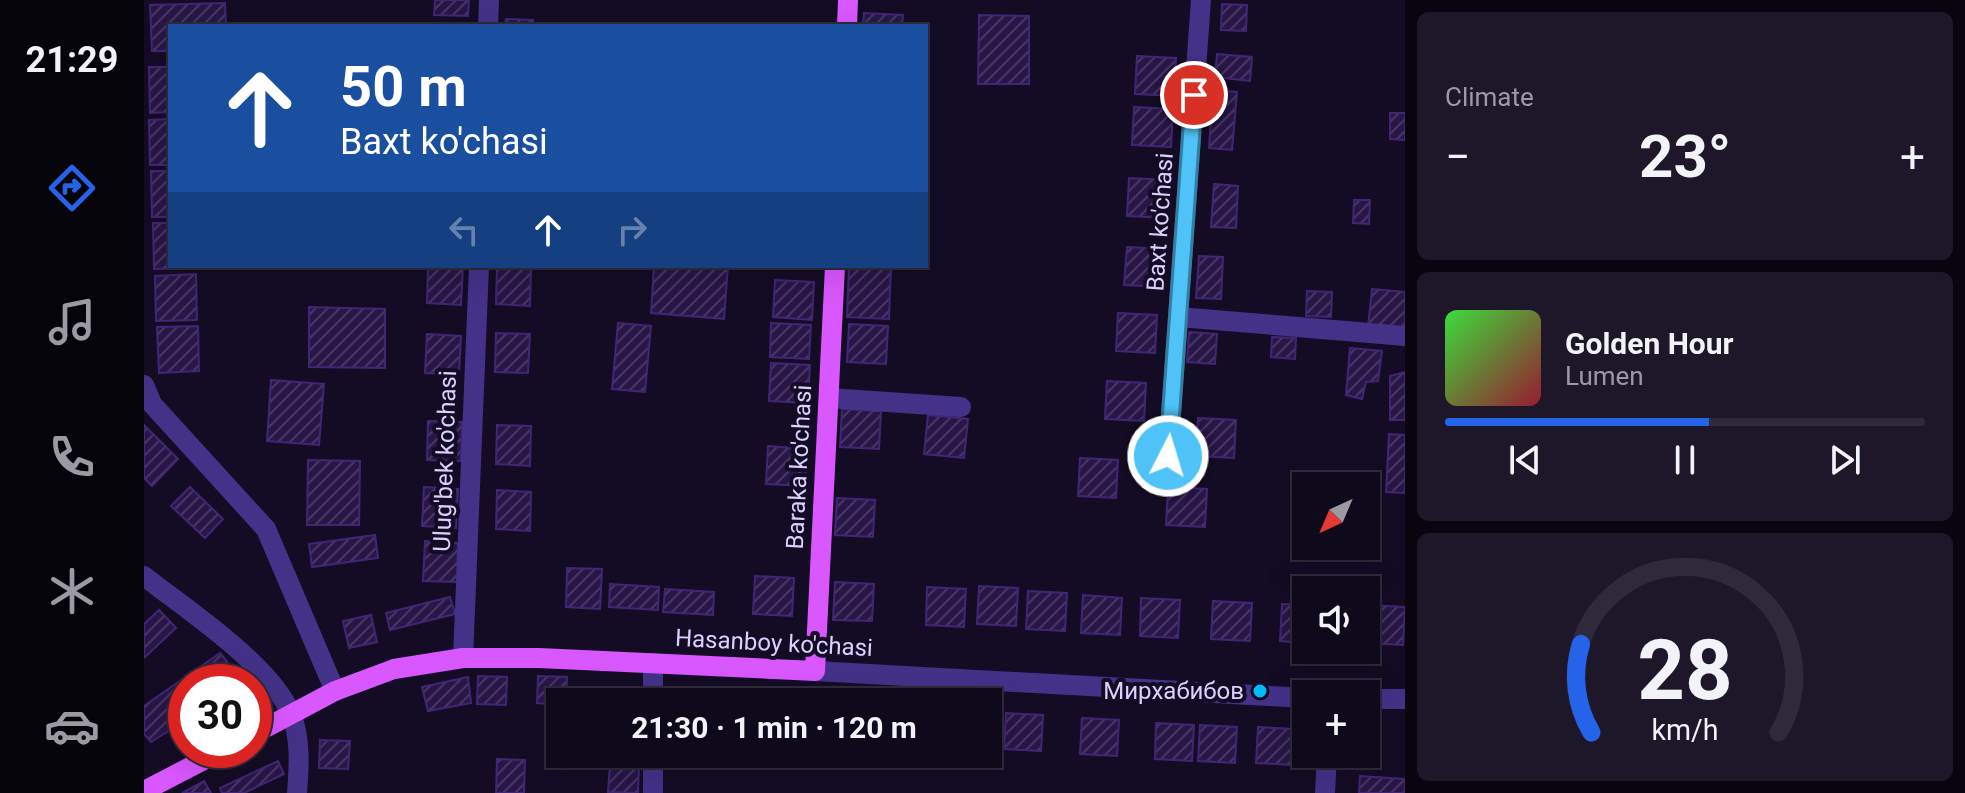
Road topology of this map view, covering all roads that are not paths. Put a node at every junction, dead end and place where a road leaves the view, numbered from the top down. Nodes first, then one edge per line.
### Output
1 (489, 0) edge
2 (848, 0) edge
3 (1201, 0) edge
4 (488, 24) edge
5 (847, 24) edge
6 (479, 268) edge
7 (835, 268) edge
8 (1179, 317) junction
9 (1405, 336) edge
10 (144, 385) edge
11 (829, 398) junction
12 (961, 407) dead end
13 (1168, 456) dead end
14 (144, 576) edge
15 (463, 658) junction
16 (653, 663) junction
17 (815, 671) junction
18 (653, 688) edge
19 (335, 691) junction
20 (1292, 697) edge
21 (1380, 699) edge
22 (1405, 699) edge
23 (291, 714) junction
24 (272, 724) edge
25 (188, 768) edge
26 (653, 768) edge
27 (1326, 768) edge
28 (144, 791) edge
29 (297, 793) edge
30 (653, 793) edge
31 (1325, 793) edge

1 - 4 street
2 - 5 main road
3 - 8 street, Baxt ko'chasi
6 - 15 street, Ulug'bek ko'chasi
7 - 11 main road, Baraka ko'chasi
8 - 9 street, Baxt ko'chasi
8 - 13 street
10 - 19 street
11 - 12 street
11 - 17 main road, Baraka ko'chasi
14 - 23 street
15 - 16 main road, Hasanboy ko'chasi
15 - 19 main road, Hasanboy ko'chasi
16 - 17 main road, Hasanboy ko'chasi
16 - 18 street
17 - 20 street, Hasanboy ko'chasi
19 - 23 main road, Hasanboy ko'chasi
21 - 22 street
23 - 24 main road, Hasanboy ko'chasi
23 - 29 street
25 - 28 main road
26 - 30 street
27 - 31 street

